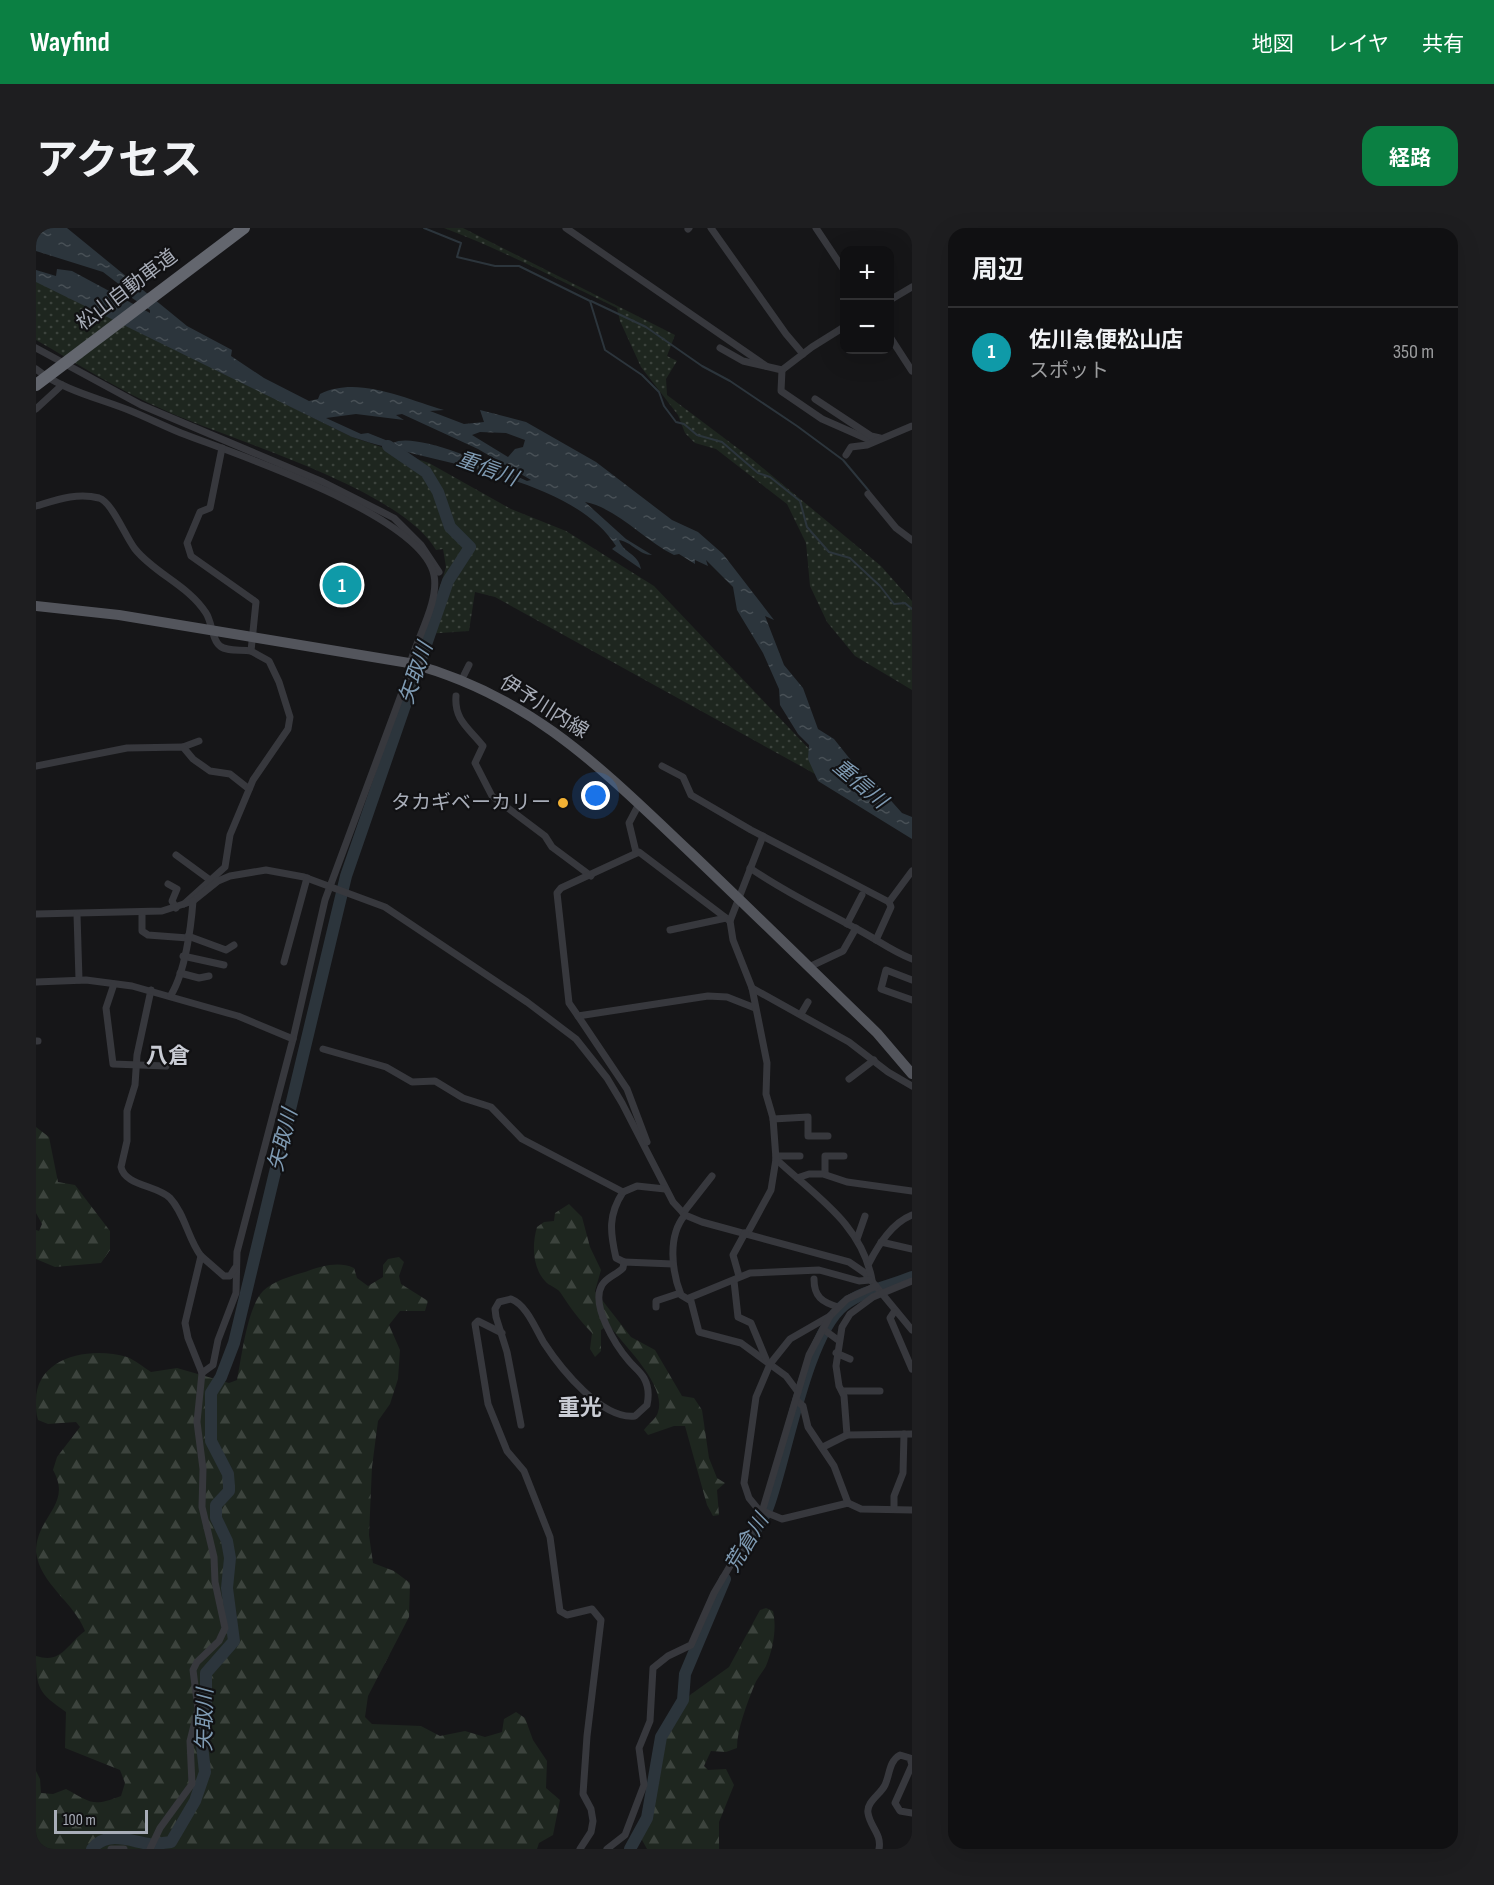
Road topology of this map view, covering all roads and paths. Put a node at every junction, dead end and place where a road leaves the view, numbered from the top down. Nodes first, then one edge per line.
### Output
1 (244, 228) edge
2 (566, 228) edge
3 (711, 228) edge
4 (816, 228) edge
5 (840, 263) edge
6 (912, 287) edge
7 (894, 298) edge
8 (840, 330) edge
9 (894, 343) edge
10 (36, 348) edge
11 (720, 348) dead end
12 (803, 354) junction
13 (768, 368) junction
14 (36, 369) edge
15 (912, 370) edge
16 (785, 375) junction
17 (36, 385) edge
18 (62, 385) junction
19 (815, 399) dead end
20 (36, 409) edge
21 (912, 426) edge
22 (880, 438) junction
23 (872, 441) junction
24 (222, 448) junction
25 (846, 455) dead end
26 (868, 494) dead end
27 (36, 506) edge
28 (912, 540) edge
29 (434, 581) junction
30 (36, 606) edge
31 (214, 631) junction
32 (252, 638) junction
33 (251, 651) junction
34 (410, 664) junction
35 (469, 665) dead end
36 (464, 675) dead end
37 (456, 696) dead end
38 (199, 741) dead end
39 (183, 747) junction
40 (36, 766) edge
41 (662, 766) dead end
42 (249, 789) junction
43 (639, 804) junction
44 (763, 836) junction
45 (636, 852) junction
46 (176, 855) dead end
47 (750, 868) junction
48 (912, 871) edge
49 (591, 876) junction
50 (307, 878) junction
51 (210, 879) junction
52 (168, 884) dead end
53 (331, 887) junction
54 (862, 895) dead end
55 (738, 898) junction
56 (193, 901) junction
57 (890, 902) junction
58 (179, 906) junction
59 (142, 912) junction
60 (36, 914) edge
61 (77, 914) junction
62 (728, 919) junction
63 (847, 924) junction
64 (856, 928) junction
65 (670, 930) dead end
66 (188, 937) junction
67 (876, 940) junction
68 (234, 945) dead end
69 (183, 956) junction
70 (912, 959) edge
71 (284, 962) dead end
72 (224, 965) dead end
73 (809, 967) junction
74 (180, 973) junction
75 (209, 976) dead end
76 (79, 980) junction
77 (912, 980) edge
78 (36, 982) edge
79 (114, 984) junction
80 (752, 988) junction
81 (151, 990) junction
82 (171, 995) junction
83 (912, 1000) edge
84 (808, 1002) dead end
85 (755, 1008) junction
86 (801, 1014) junction
87 (578, 1016) junction
88 (293, 1039) junction
89 (323, 1049) dead end
90 (874, 1060) junction
91 (137, 1064) junction
92 (166, 1066) dead end
93 (912, 1074) edge
94 (849, 1079) dead end
95 (912, 1086) edge
96 (773, 1119) junction
97 (828, 1136) dead end
98 (800, 1156) dead end
99 (844, 1156) dead end
100 (651, 1158) junction
101 (776, 1158) junction
102 (825, 1174) junction
103 (712, 1176) dead end
104 (797, 1178) junction
105 (665, 1189) junction
106 (912, 1191) edge
107 (623, 1192) junction
108 (684, 1214) junction
109 (912, 1215) edge
110 (866, 1216) dead end
111 (746, 1233) junction
112 (857, 1239) junction
113 (881, 1242) junction
114 (912, 1249) edge
115 (201, 1256) junction
116 (624, 1262) junction
117 (869, 1263) junction
118 (674, 1264) junction
119 (235, 1268) junction
120 (737, 1278) junction
121 (814, 1279) dead end
122 (912, 1281) edge
123 (876, 1287) junction
124 (680, 1293) junction
125 (689, 1298) junction
126 (838, 1306) junction
127 (656, 1307) dead end
128 (894, 1311) junction
129 (830, 1316) junction
130 (823, 1329) junction
131 (912, 1330) edge
132 (502, 1333) junction
133 (838, 1340) junction
134 (836, 1353) junction
135 (850, 1359) dead end
136 (768, 1362) junction
137 (912, 1369) edge
138 (202, 1372) junction
139 (843, 1391) junction
140 (880, 1391) dead end
141 (798, 1392) junction
142 (796, 1400) junction
143 (521, 1425) dead end
144 (908, 1434) edge
145 (847, 1435) junction
146 (823, 1447) junction
147 (848, 1503) junction
148 (894, 1509) junction
149 (912, 1510) edge
150 (762, 1512) junction
151 (912, 1813) edge
152 (111, 1849) edge
153 (124, 1849) edge
154 (150, 1849) edge
155 (580, 1849) edge
156 (607, 1849) edge
157 (879, 1849) edge

1 - 17 highway, 松山自動車道, bridge
2 - 13 street
3 - 12 street
4 - 5 street
6 - 7 street
8 - 12 street
9 - 15 street
10 - 29 street
11 - 13 street
12 - 16 street
13 - 16 street
14 - 18 street
16 - 23 street
18 - 20 street
18 - 24 street
19 - 22 street
21 - 22 street
22 - 23 street
23 - 25 street
24 - 29 street
24 - 32 street
26 - 28 street
27 - 31 street
29 - 34 street
30 - 31 main road, 伊予川内線
31 - 32 main road, 伊予川内線
31 - 33 street
32 - 33 street
32 - 34 main road, 伊予川内線
33 - 42 street
34 - 43 main road, 伊予川内線
34 - 53 street
35 - 36 street
37 - 49 street
38 - 39 street
39 - 40 street
39 - 42 street
41 - 44 street
42 - 51 street
43 - 45 street
43 - 55 main road, 伊予川内線
44 - 47 street
44 - 57 street
45 - 49 street
45 - 62 street
46 - 51 street
47 - 55 street
47 - 63 street
48 - 57 street
49 - 87 street
50 - 53 street
50 - 56 street
50 - 71 street
51 - 58 street
52 - 58 street
53 - 88 street
53 - 100 street
54 - 63 street
55 - 62 street
55 - 73 main road, 伊予川内線
56 - 58 street
56 - 66 street
57 - 67 street
58 - 59 street
59 - 61 street
59 - 66 street
60 - 61 street
61 - 76 street
62 - 65 street
62 - 80 street
63 - 64 street
64 - 67 street
64 - 73 street
66 - 68 street
66 - 69 street
67 - 70 street
69 - 72 street
69 - 74 street
73 - 93 main road, 伊予川内線
74 - 75 street
74 - 82 street
76 - 78 street
76 - 79 street
77 - 83 street
79 - 81 street
79 - 91 street
80 - 85 street
80 - 86 street
81 - 82 street
81 - 91 street
82 - 88 street
84 - 86 street
85 - 87 street
85 - 96 street
86 - 90 street
87 - 100 street
88 - 119 street
89 - 107 street
90 - 94 street
90 - 95 street
91 - 92 street
91 - 115 street
96 - 97 street
96 - 101 street
98 - 101 street
99 - 102 street
100 - 105 street
101 - 104 street
101 - 111 street
102 - 104 street
102 - 106 street
103 - 108 street
104 - 112 street
105 - 107 street
105 - 108 street
107 - 116 street
108 - 111 street
108 - 118 street
109 - 113 street
110 - 112 street
111 - 120 street
111 - 123 street
112 - 117 street
113 - 114 street
113 - 117 street
115 - 119 street
115 - 138 street
116 - 118 street
116 - 132 street
117 - 123 street
118 - 124 street
119 - 138 street
120 - 123 street
120 - 125 street
120 - 136 street
121 - 126 street
122 - 123 street
123 - 126 street
123 - 128 street
123 - 133 street
124 - 125 street
124 - 127 street
125 - 136 street
126 - 129 street
128 - 131 street
128 - 137 street
129 - 130 street
129 - 136 street
130 - 133 street
130 - 141 street
132 - 143 street
132 - 155 street
133 - 134 street
134 - 135 street
134 - 139 street
136 - 141 street
136 - 150 street
138 - 154 street
139 - 140 street
139 - 145 street
141 - 142 street
142 - 146 street
142 - 150 street
144 - 145 street
144 - 148 street
145 - 146 street
146 - 147 street
147 - 148 street
147 - 150 street
148 - 149 street
150 - 156 street
151 - 157 street
152 - 153 street

